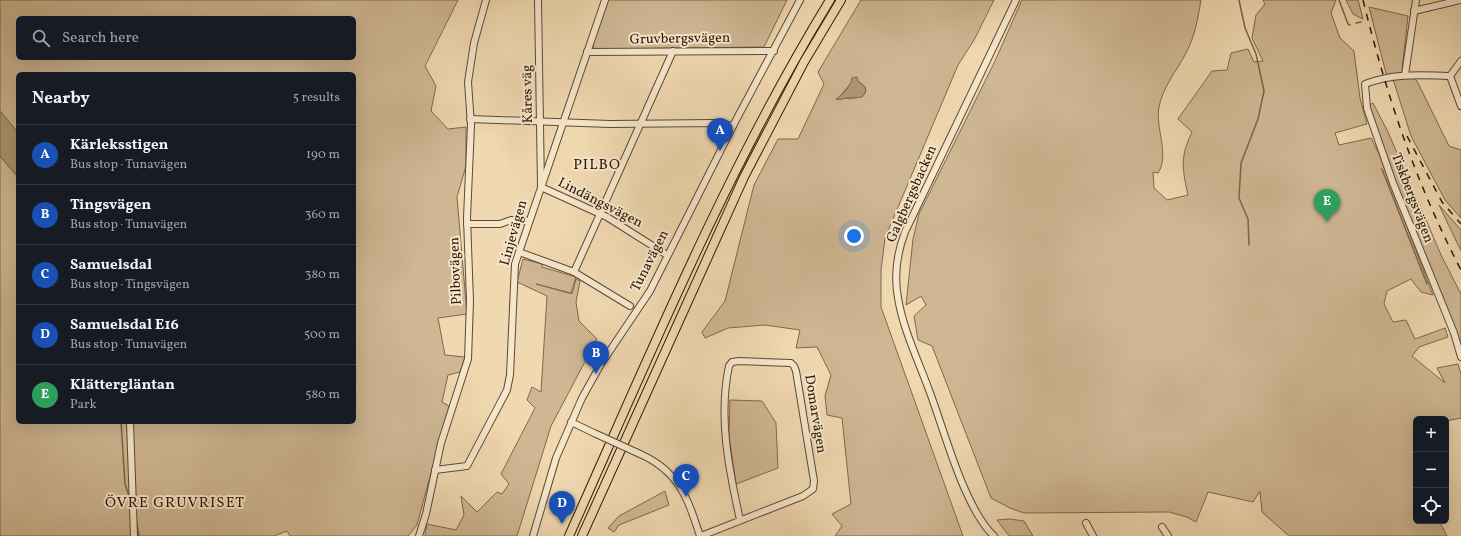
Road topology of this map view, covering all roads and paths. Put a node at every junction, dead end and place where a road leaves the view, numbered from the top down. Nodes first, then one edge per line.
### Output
1 (486, 0) edge
2 (538, 0) edge
3 (605, 0) edge
4 (800, 0) edge
5 (830, 0) edge
6 (841, 0) edge
7 (1016, 0) edge
8 (1416, 0) edge
9 (1460, 0) edge
10 (1414, 11) junction
11 (774, 51) junction
12 (587, 52) junction
13 (674, 52) junction
14 (1461, 61) edge
15 (1405, 75) junction
16 (1450, 76) junction
17 (1461, 106) edge
18 (470, 119) junction
19 (540, 121) junction
20 (562, 122) junction
21 (642, 124) junction
22 (733, 126) junction
23 (541, 187) junction
24 (600, 214) junction
25 (529, 221) junction
26 (467, 224) junction
27 (519, 252) junction
28 (668, 255) junction
29 (574, 272) junction
30 (630, 306) dead end
31 (1461, 356) edge
32 (571, 422) junction
33 (130, 424) edge
34 (435, 470) junction
35 (740, 520) junction
36 (1086, 524) dead end
37 (1162, 527) dead end
38 (134, 536) edge
39 (420, 536) edge
40 (533, 536) edge
41 (569, 536) edge
42 (582, 536) edge
43 (700, 536) edge
44 (994, 536) edge
45 (1093, 536) edge
46 (1168, 536) edge

1 - 18 street, Pilbovägen
2 - 19 street, Kåres väg
3 - 12 street, Linjevägen
4 - 11 street, Tunavägen
5 - 41 highway
6 - 42 highway
7 - 44 street, Galgbergsbacken
8 - 10 street
9 - 10 street
10 - 15 street
11 - 13 street, Gruvbergsvägen
11 - 22 street, Tunavägen
12 - 13 street, Gruvbergsvägen
12 - 20 street, Linjevägen
13 - 21 street
14 - 16 street
15 - 16 street
15 - 31 street, Tiskbergsvägen
16 - 17 street
18 - 19 street
18 - 26 street, Pilbovägen
19 - 20 street
19 - 23 street, Kåres väg
20 - 21 street
20 - 23 street, Linjevägen
21 - 22 street
21 - 24 street
22 - 28 street, Tunavägen
23 - 24 street, Lindängsvägen
23 - 25 street, Linjevägen
24 - 28 street, Lindängsvägen
24 - 29 street
25 - 26 street
25 - 27 street, Linjevägen
26 - 34 street, Pilbovägen
27 - 29 street
27 - 34 street, Linjevägen
28 - 32 street, Tunavägen
29 - 30 street
32 - 40 street, Tunavägen
32 - 43 street, bridge
33 - 38 street
34 - 39 street, Pilbovägen
35 - 35 street, Domarvägen
35 - 43 street, Domarvägen
36 - 45 street
37 - 46 street

